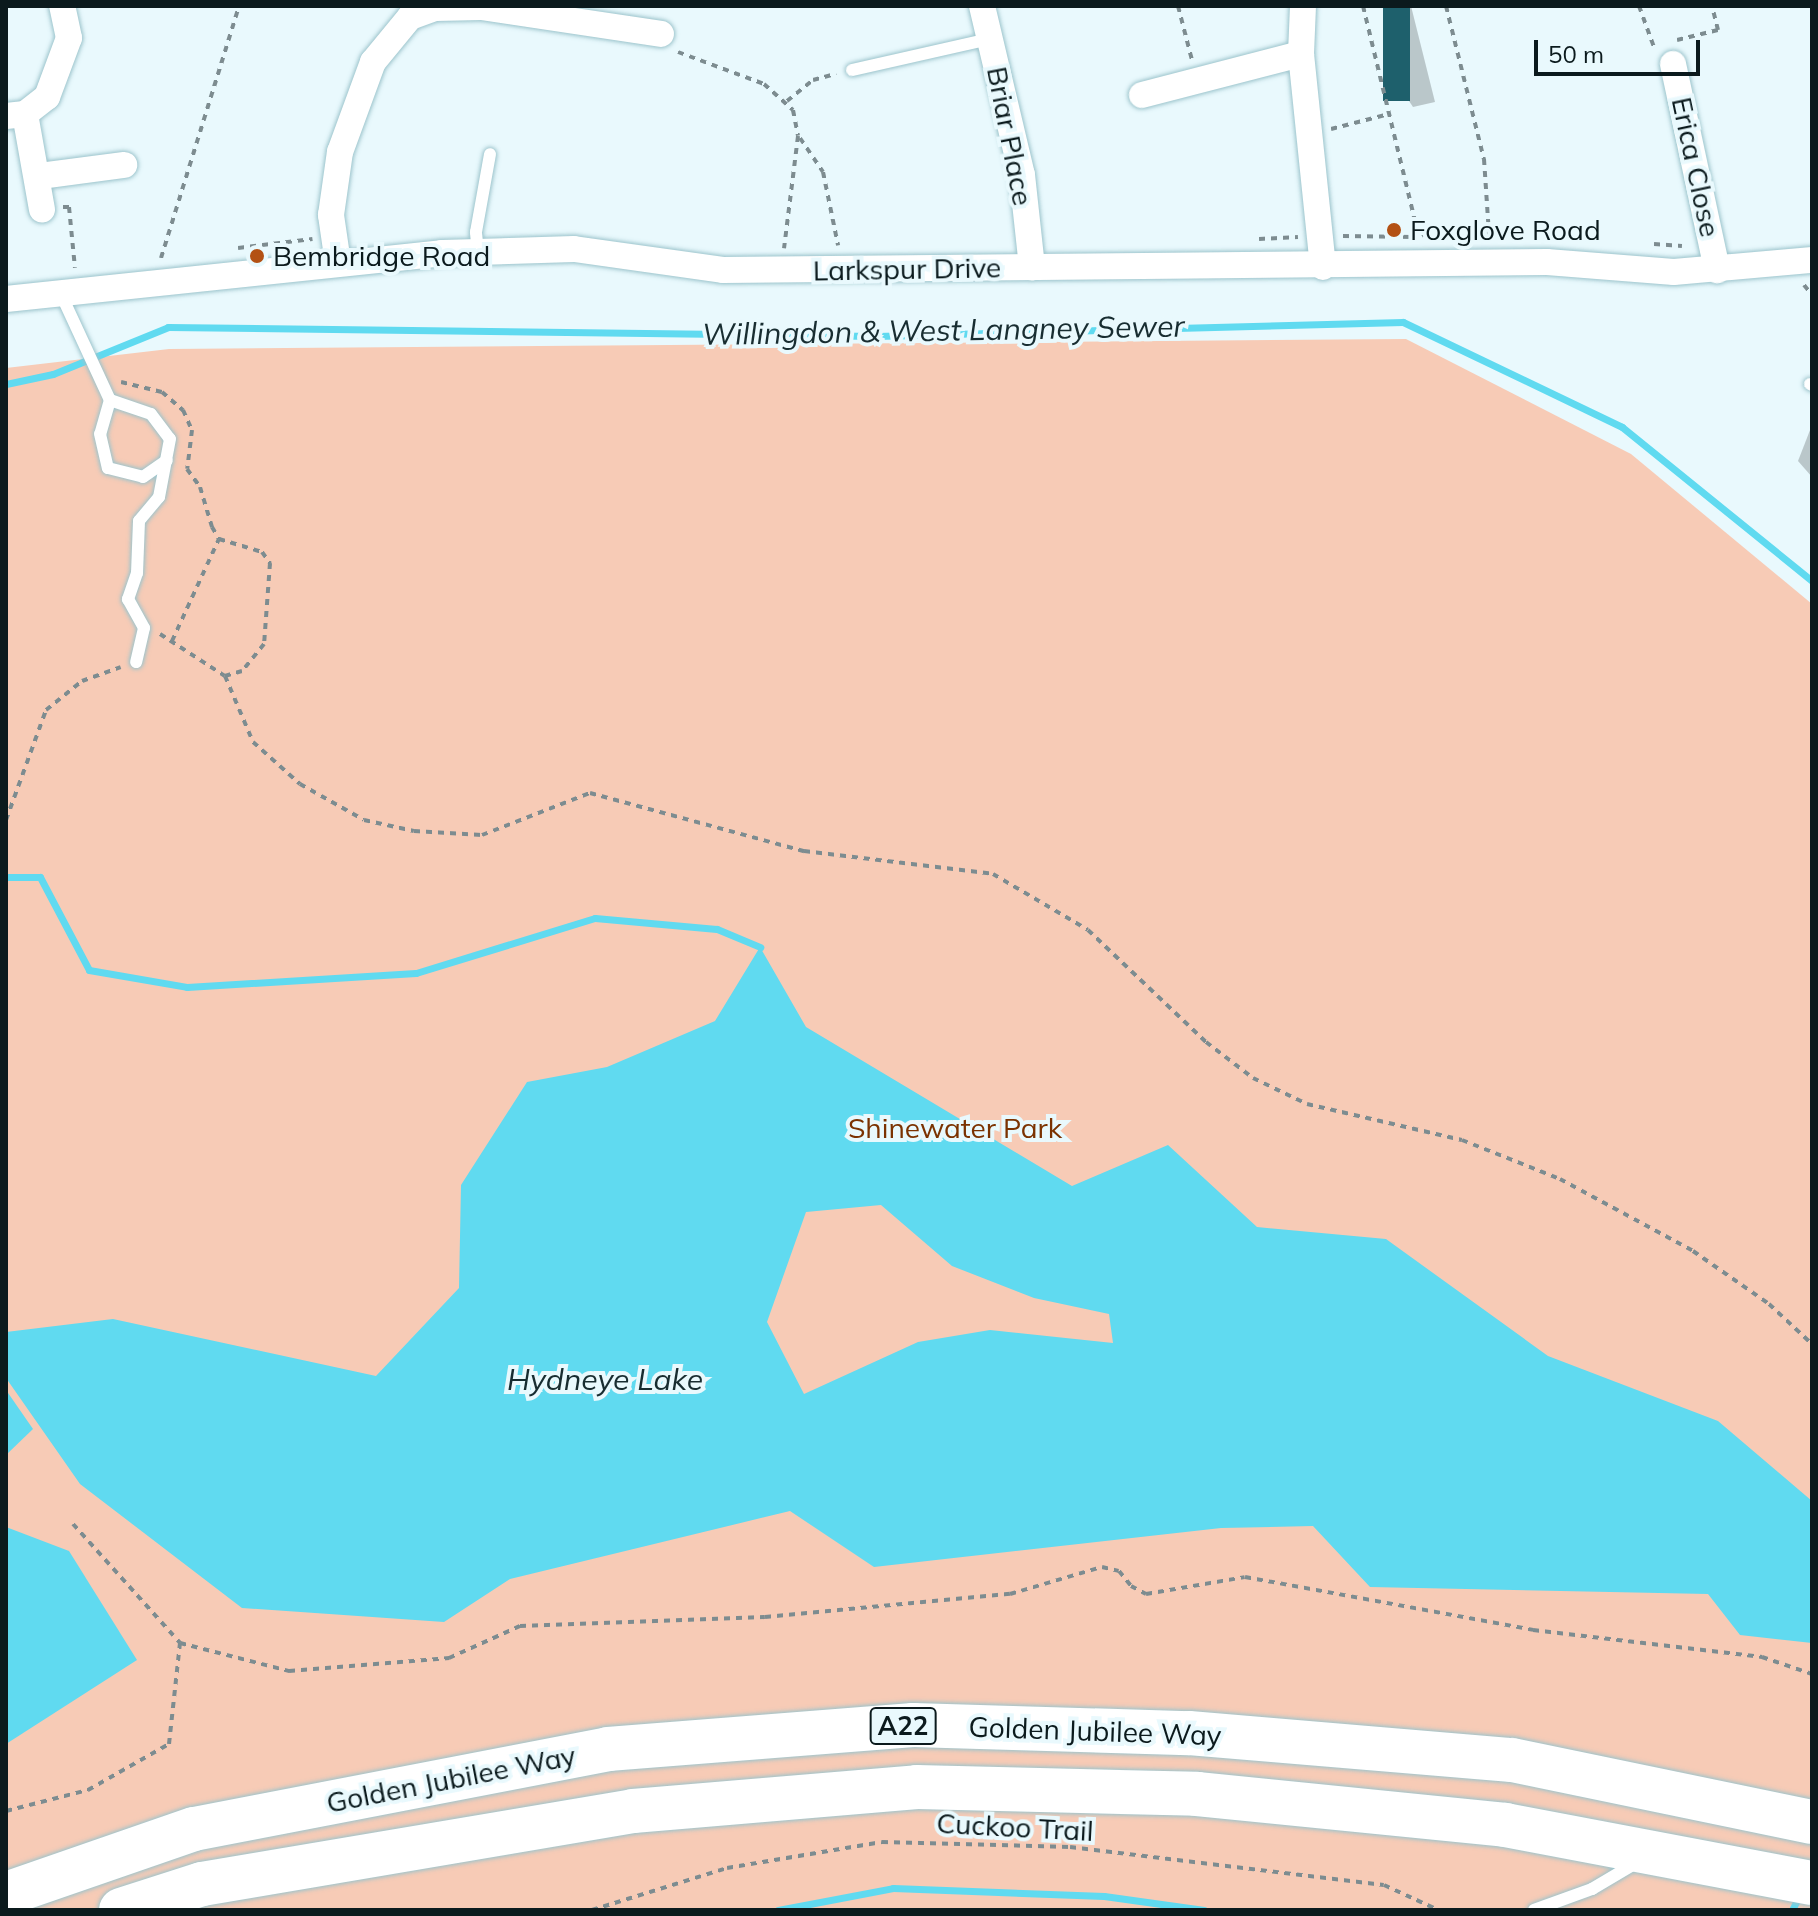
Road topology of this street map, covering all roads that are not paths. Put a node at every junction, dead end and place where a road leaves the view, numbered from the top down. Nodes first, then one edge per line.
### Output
1 (62, 6) edge
2 (982, 6) edge
3 (1303, 6) edge
4 (490, 7) edge
5 (406, 12) edge
6 (596, 14) edge
7 (661, 34) road end
8 (990, 39) junction
9 (1301, 54) junction
10 (1673, 64) road end
11 (852, 70) road end
12 (1142, 95) dead end
13 (15, 115) edge
14 (490, 154) dead end
15 (124, 165) dead end
16 (40, 176) junction
17 (42, 209) road end
18 (478, 252) junction
19 (1812, 260) edge
20 (338, 263) junction
21 (1032, 267) junction
22 (1323, 267) junction
23 (1717, 270) junction
24 (6, 299) edge
25 (70, 299) junction
26 (110, 400) junction
27 (168, 459) junction
28 (136, 662) road end
29 (1812, 1822) edge
30 (1653, 1853) junction
31 (1796, 1880) edge
32 (6, 1894) edge
33 (121, 1910) edge
34 (1534, 1910) edge

1 - 13 street
2 - 8 street, Briar Place
3 - 9 street
4 - 5 street
4 - 6 street
5 - 20 street
6 - 7 street
8 - 11 lane
8 - 21 street, Briar Place
9 - 12 street
9 - 22 street
10 - 23 street, Erica Close
13 - 16 street
14 - 18 lane
15 - 16 street
16 - 17 street
18 - 20 street, Larkspur Drive
18 - 21 street, Larkspur Drive
19 - 23 street, Larkspur Drive
20 - 25 street, Larkspur Drive
21 - 22 street, Larkspur Drive
22 - 23 street, Larkspur Drive
24 - 25 street, Larkspur Drive
25 - 26 lane
26 - 27 lane
26 - 27 lane
27 - 28 lane
29 - 32 highway, Golden Jubilee Way / A22
30 - 31 highway, A22
30 - 33 highway, A22
30 - 34 lane

